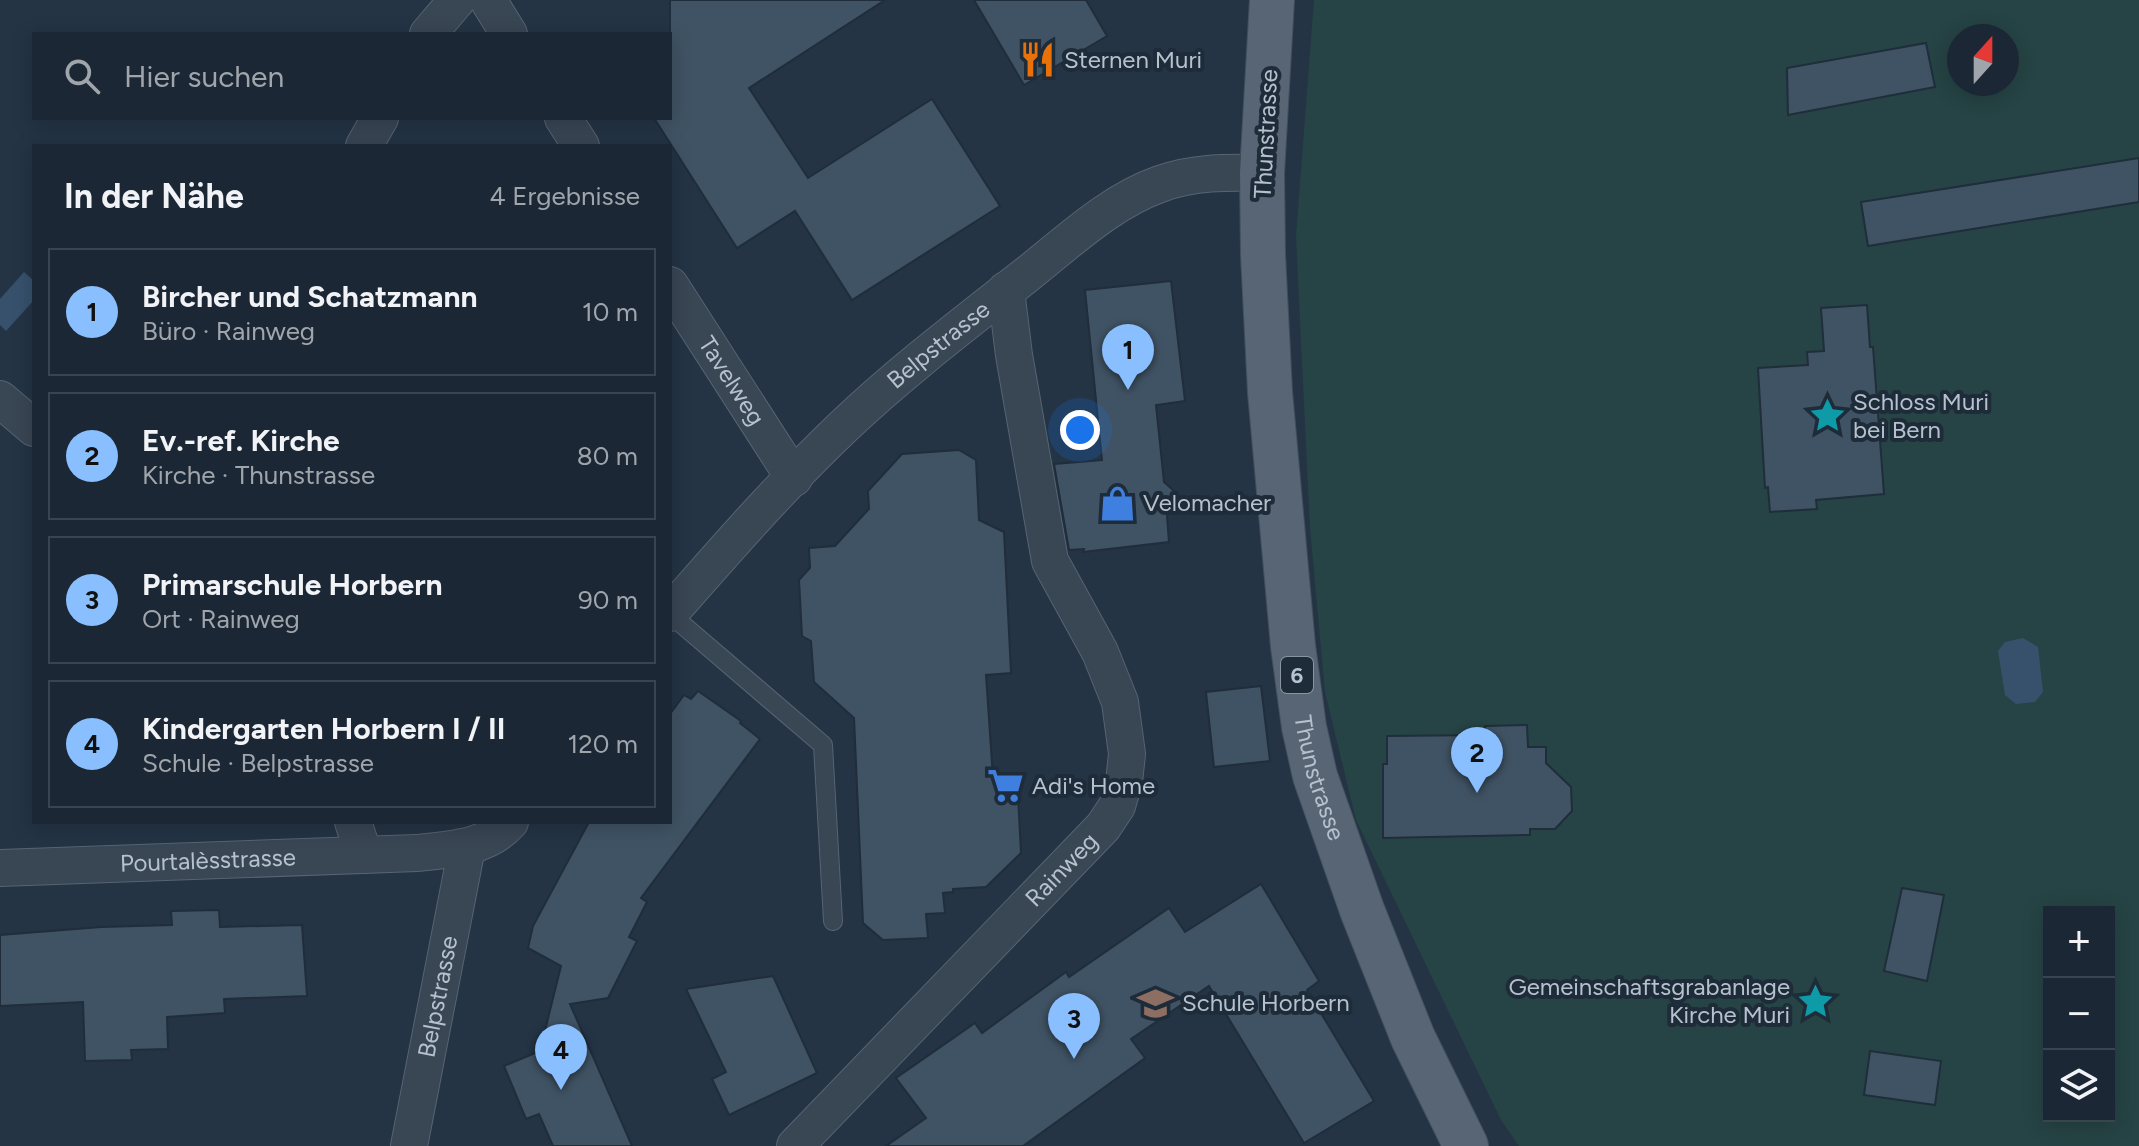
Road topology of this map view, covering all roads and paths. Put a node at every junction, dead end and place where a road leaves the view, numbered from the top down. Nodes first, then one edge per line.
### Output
1 (457, 0) edge
2 (488, 0) edge
3 (1277, 7) edge
4 (430, 32) edge
5 (508, 32) edge
6 (379, 120) edge
7 (564, 120) edge
8 (365, 144) edge
9 (580, 144) edge
10 (1262, 173) junction
11 (672, 288) edge
12 (1006, 290) junction
13 (0, 399) edge
14 (32, 426) edge
15 (794, 478) junction
16 (672, 611) edge
17 (672, 615) edge
18 (508, 824) edge
19 (359, 838) edge
20 (467, 847) junction
21 (0, 868) edge
22 (833, 921) dead end
23 (1455, 1141) edge
24 (409, 1146) edge
25 (795, 1146) edge

1 - 4 street
2 - 5 street
3 - 10 main road, Thunstrasse / 6
6 - 8 street
7 - 9 street
10 - 12 street, Belpstrasse
10 - 23 main road, Thunstrasse / 6
11 - 15 street, Tavelweg
12 - 15 street, Belpstrasse
12 - 25 street, Rainweg
13 - 14 street
15 - 16 street, Belpstrasse
17 - 22 lane
18 - 20 street
19 - 20 street, Pourtalèsstrasse
19 - 21 street, Pourtalèsstrasse
20 - 24 street, Belpstrasse

